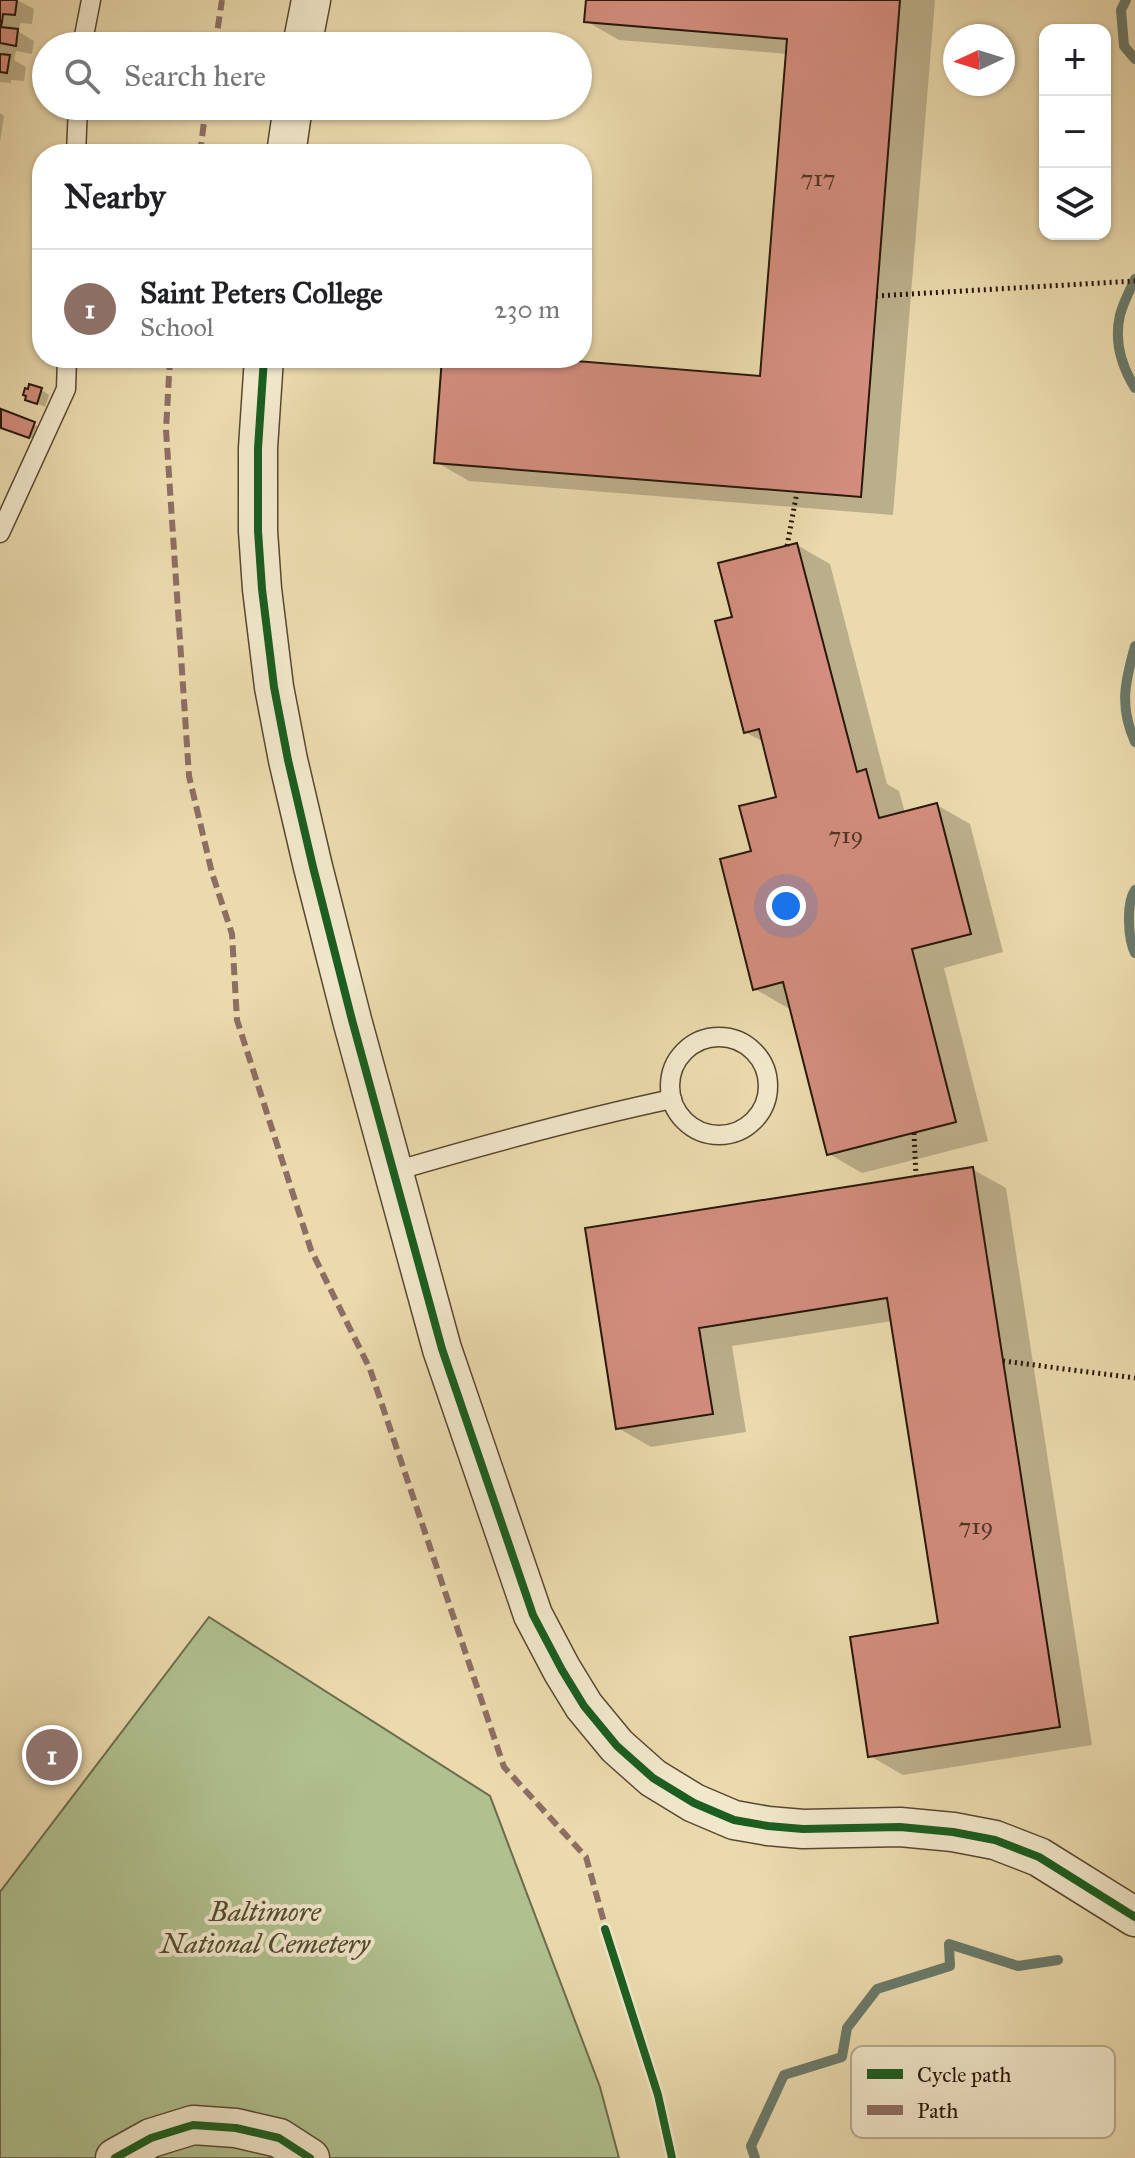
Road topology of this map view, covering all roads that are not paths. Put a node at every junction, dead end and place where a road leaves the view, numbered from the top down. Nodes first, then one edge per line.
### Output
1 (91, 0) edge
2 (311, 0) edge
3 (85, 32) edge
4 (305, 32) edge
5 (77, 120) edge
6 (291, 120) edge
7 (76, 144) edge
8 (287, 144) edge
9 (67, 368) edge
10 (263, 368) edge
11 (0, 533) edge
12 (672, 1099) junction
13 (395, 1171) junction
14 (1135, 1917) edge
15 (115, 2158) edge
16 (310, 2158) edge

1 - 3 lane
2 - 4 street
5 - 7 lane
6 - 8 street
9 - 11 lane
10 - 13 street
12 - 12 lane
12 - 13 lane
13 - 14 street
15 - 16 street

